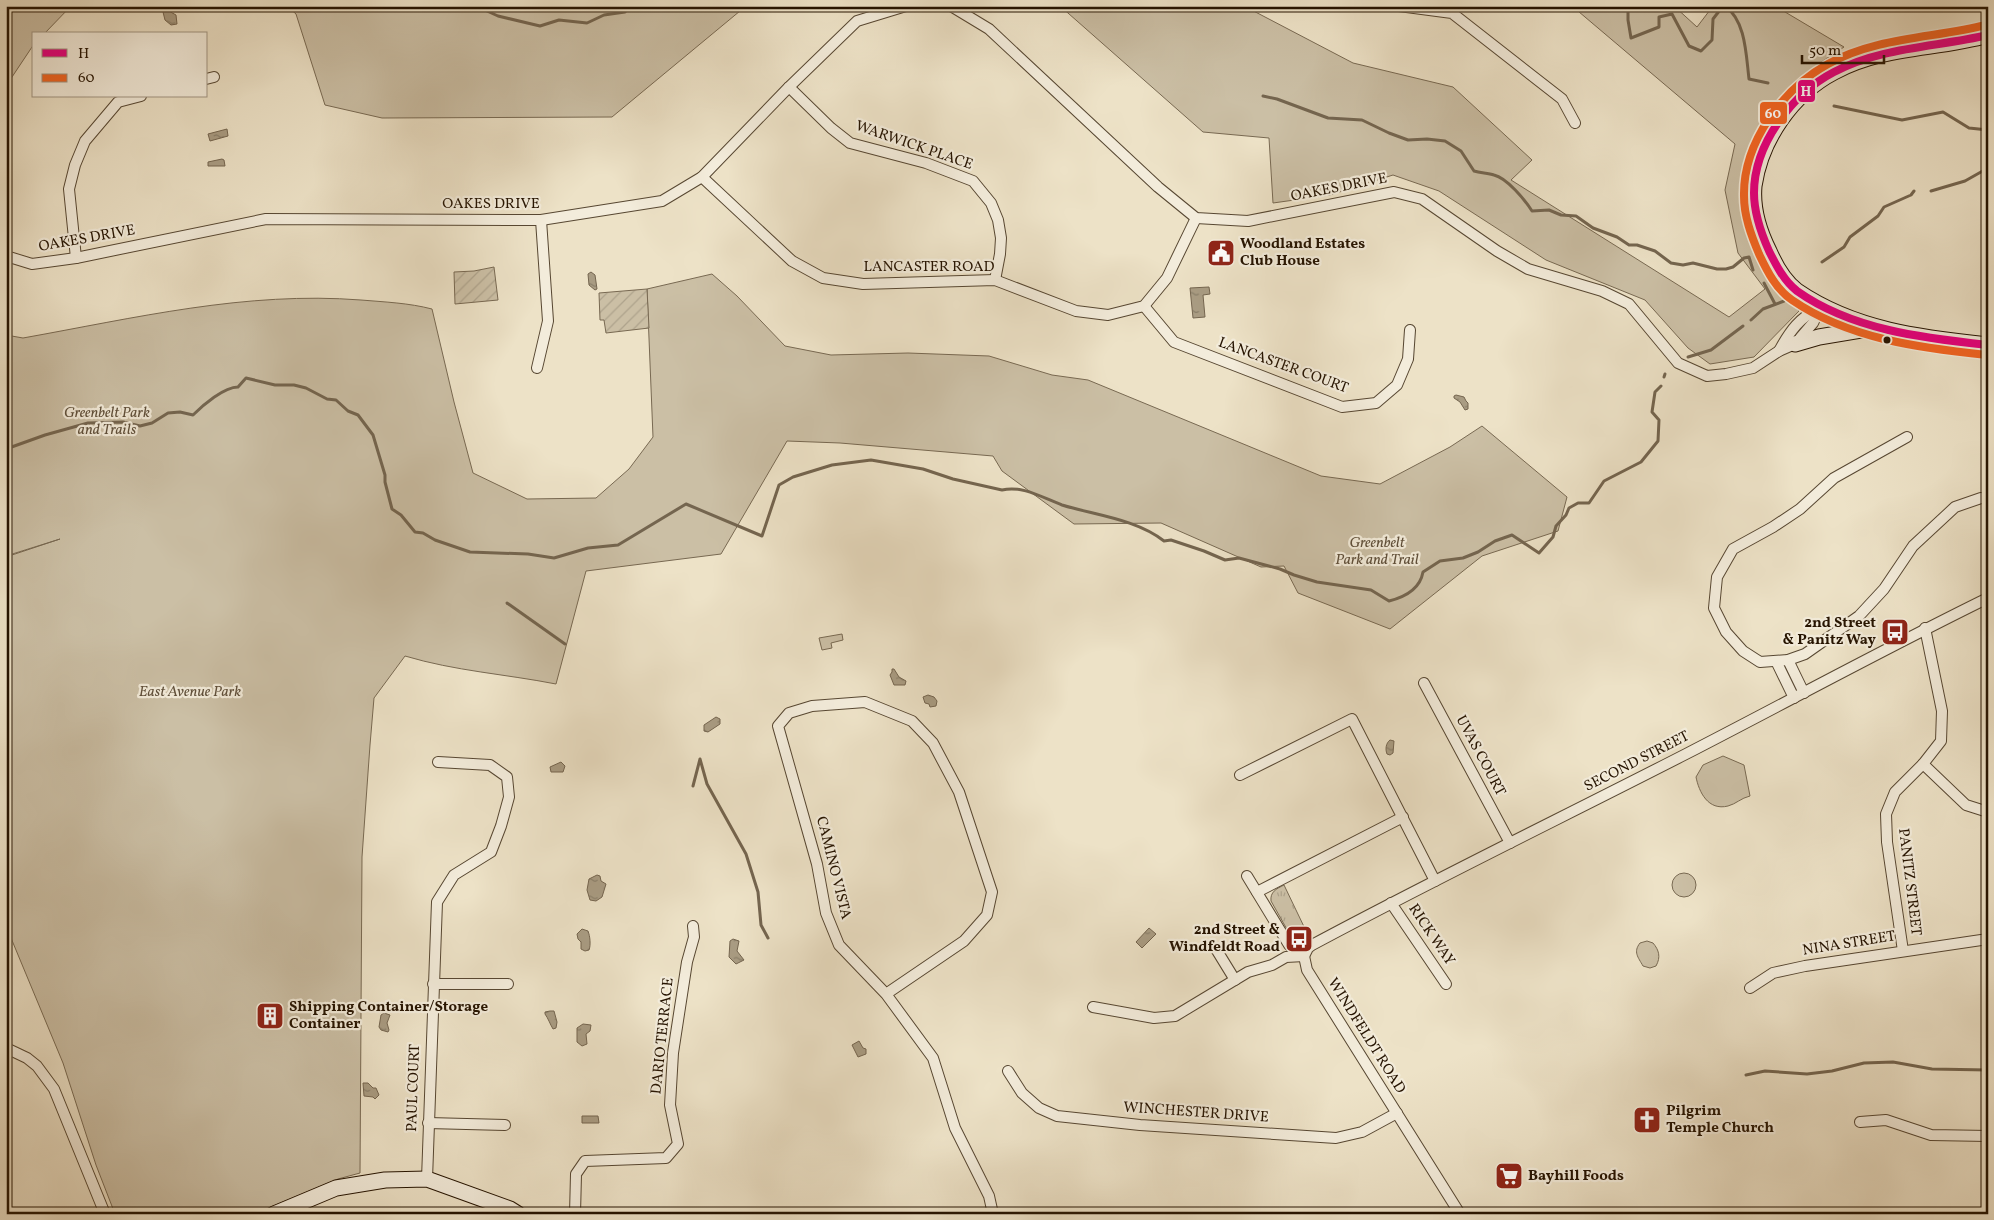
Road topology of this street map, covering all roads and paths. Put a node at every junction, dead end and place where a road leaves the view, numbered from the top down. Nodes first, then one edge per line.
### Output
1 (906, 6) edge
2 (951, 6) edge
3 (1399, 6) edge
4 (1988, 35) edge
5 (789, 87) junction
6 (133, 98) edge
7 (1575, 123) dead end
8 (702, 177) junction
9 (1196, 218) junction
10 (541, 220) junction
11 (6, 256) edge
12 (76, 258) junction
13 (995, 280) junction
14 (1144, 306) junction
15 (1821, 306) junction
16 (1874, 328) junction
17 (1410, 330) dead end
18 (1795, 344) junction
19 (1988, 345) edge
20 (1779, 351) junction
21 (537, 368) dead end
22 (1907, 436) dead end
23 (1981, 498) dead end
24 (1988, 598) edge
25 (1926, 628) junction
26 (1788, 660) junction
27 (1776, 661) junction
28 (1424, 683) dead end
29 (1804, 693) junction
30 (1794, 698) junction
31 (438, 762) dead end
32 (1923, 764) junction
33 (1240, 776) dead end
34 (1988, 812) edge
35 (1403, 817) junction
36 (1510, 843) junction
37 (1247, 876) dead end
38 (1435, 881) junction
39 (1257, 892) junction
40 (1391, 903) junction
41 (693, 926) dead end
42 (1988, 939) edge
43 (1216, 949) dead end
44 (1902, 951) junction
45 (1304, 956) junction
46 (1235, 980) junction
47 (433, 984) junction
48 (508, 984) dead end
49 (1446, 984) dead end
50 (1750, 988) dead end
51 (886, 994) junction
52 (1093, 1007) dead end
53 (6, 1048) edge
54 (1008, 1071) dead end
55 (1397, 1113) junction
56 (1860, 1122) dead end
57 (428, 1123) junction
58 (505, 1125) dead end
59 (1988, 1136) edge
60 (427, 1179) junction
61 (106, 1214) edge
62 (274, 1214) edge
63 (518, 1214) edge
64 (574, 1214) edge
65 (993, 1214) edge
66 (1460, 1214) edge

1 - 5 street, OAKES DRIVE
2 - 9 street
3 - 7 street
4 - 15 street
5 - 8 street, OAKES DRIVE
5 - 13 street, WARWICK PLACE
6 - 12 street
8 - 10 street, OAKES DRIVE
8 - 13 street, LANCASTER ROAD
9 - 14 street
9 - 20 street, OAKES DRIVE
10 - 12 street, OAKES DRIVE
10 - 21 street
11 - 12 street, OAKES DRIVE
13 - 14 street, LANCASTER ROAD
14 - 17 street, LANCASTER COURT
15 - 16 street
15 - 18 street, OAKES DRIVE
15 - 20 street, OAKES DRIVE
16 - 18 street
16 - 19 street
18 - 20 street, OAKES DRIVE
22 - 27 street
23 - 26 street
24 - 25 street, SECOND STREET
25 - 29 street, SECOND STREET
25 - 32 street, PANITZ STREET
26 - 27 street
26 - 29 street
27 - 30 street
28 - 36 street, UVAS COURT
29 - 30 street, SECOND STREET
30 - 36 street, SECOND STREET
31 - 47 street, PAUL COURT
32 - 34 street
32 - 44 street, PANITZ STREET
33 - 35 street
35 - 38 street
35 - 39 street
36 - 38 street, SECOND STREET
37 - 39 street, WINDFELDT ROAD
38 - 40 street, SECOND STREET
39 - 45 street, WINDFELDT ROAD
40 - 45 street, SECOND STREET
40 - 49 street, RICK WAY
41 - 64 street, DARIO TERRACE
42 - 44 street, NINA STREET
43 - 46 street
44 - 50 street, NINA STREET
45 - 46 street
45 - 55 street, WINDFELDT ROAD
46 - 52 street
47 - 48 street
47 - 57 street, PAUL COURT
51 - 51 street, CAMINO VISTA
51 - 65 street, CAMINO VISTA
53 - 61 street
54 - 55 street, WINCHESTER DRIVE
55 - 66 street, WINDFELDT ROAD
56 - 59 street
57 - 58 street
57 - 60 street, PAUL COURT
60 - 62 street
60 - 63 street

